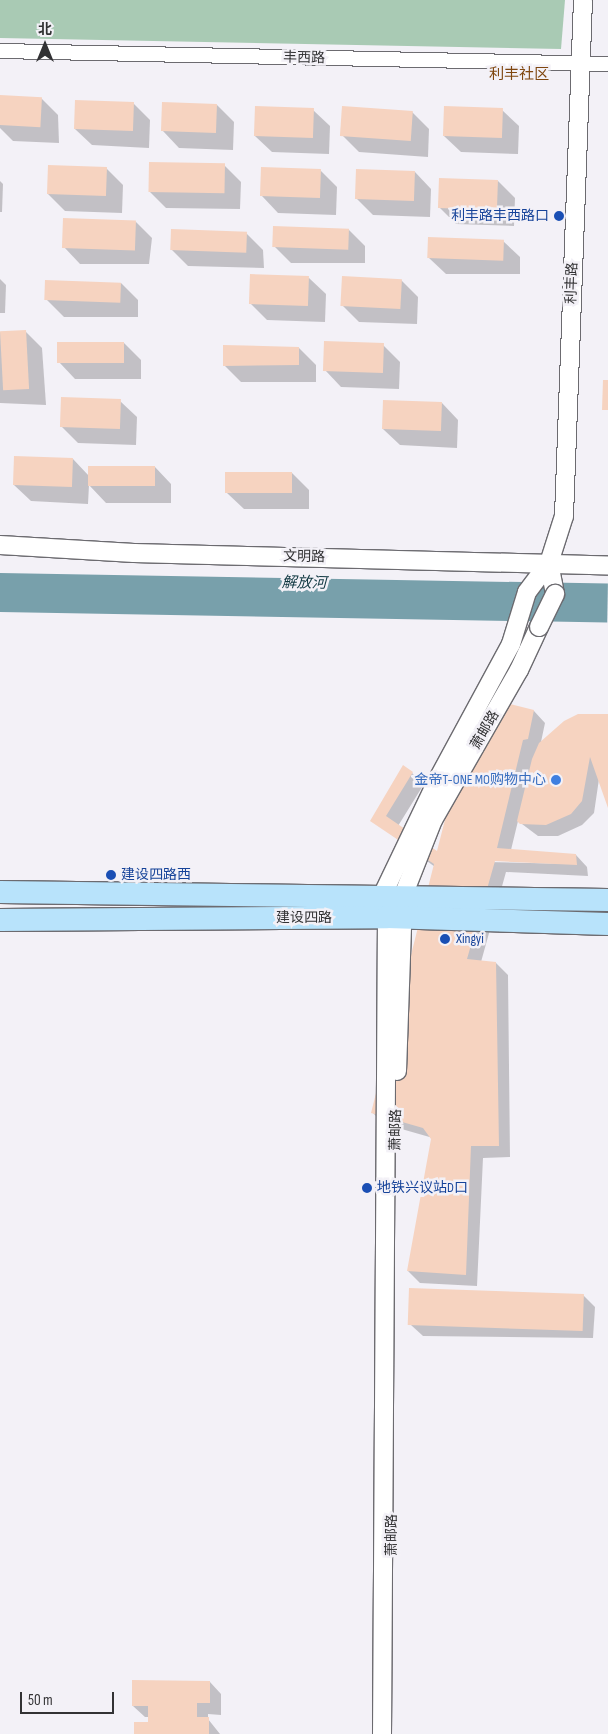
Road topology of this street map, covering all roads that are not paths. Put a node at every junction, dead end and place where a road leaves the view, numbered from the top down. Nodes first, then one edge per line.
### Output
1 (582, 0) edge
2 (0, 51) edge
3 (579, 64) junction
4 (608, 64) edge
5 (0, 546) edge
6 (549, 563) junction
7 (608, 564) edge
8 (0, 892) edge
9 (608, 900) edge
10 (393, 906) junction
11 (0, 920) edge
12 (608, 924) edge
13 (382, 1734) edge
14 (393, 1734) edge

1 - 3 street, 利丰路
2 - 3 street, 丰西路
3 - 4 street, 丰西路
3 - 6 street, 利丰路
5 - 6 street, 文明路
6 - 7 street, 文明路
6 - 10 street
6 - 10 street, 萧邮路, bridge
8 - 10 main road, 建设四路
9 - 10 main road, 建设四路
10 - 11 main road, 建设四路
10 - 12 main road, 建设四路
10 - 13 street, 萧邮路
10 - 14 street, 萧邮路

